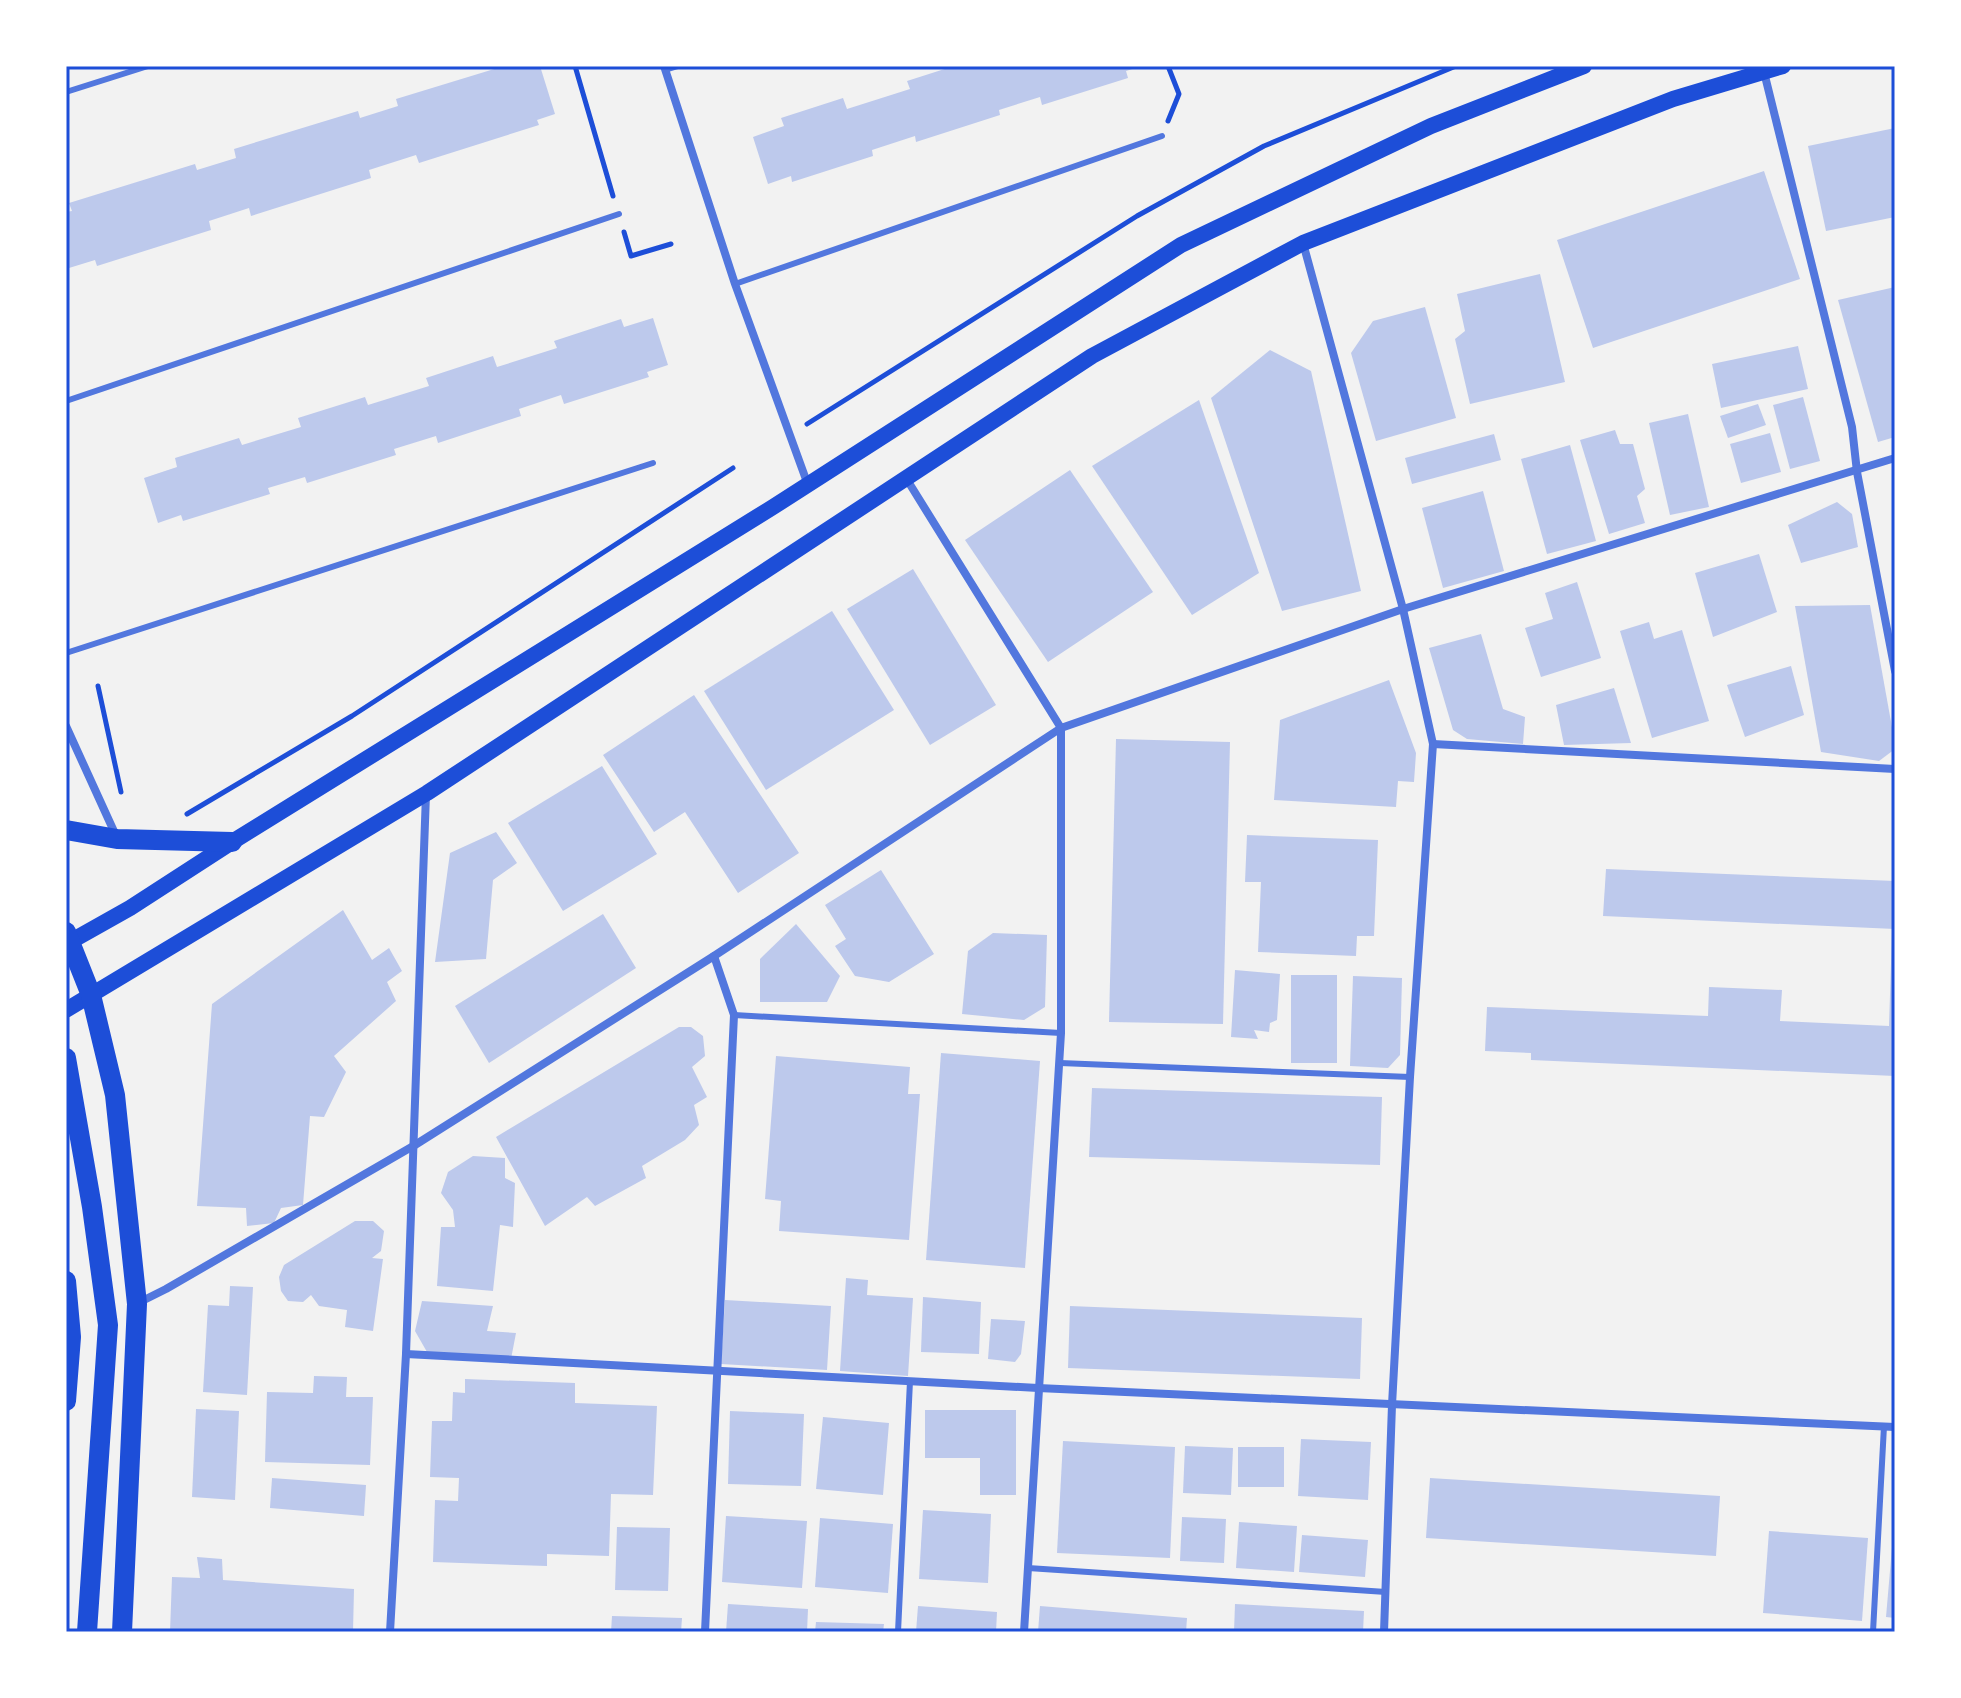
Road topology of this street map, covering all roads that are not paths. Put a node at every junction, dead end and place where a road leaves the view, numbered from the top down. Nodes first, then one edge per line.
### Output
1 (148, 66) edge
2 (678, 66) edge
3 (1584, 66) edge
4 (1783, 66) edge
5 (665, 68) edge
6 (1763, 71) junction
7 (66, 92) edge
8 (1162, 136) road end
9 (619, 214) road end
10 (1303, 243) junction
11 (735, 284) junction
12 (66, 401) edge
13 (1895, 458) edge
14 (653, 463) dead end
15 (1857, 472) junction
16 (905, 478) junction
17 (808, 485) junction
18 (1403, 609) junction
19 (66, 653) edge
20 (1895, 671) edge
21 (66, 726) edge
22 (1061, 728) junction
23 (1433, 744) junction
24 (1895, 769) edge
25 (427, 793) junction
26 (66, 830) edge
27 (117, 839) junction
28 (232, 842) junction
29 (68, 939) edge
30 (714, 956) junction
31 (91, 995) junction
32 (66, 1010) edge
33 (734, 1015) junction
34 (1061, 1033) junction
35 (66, 1058) edge
36 (1060, 1063) junction
37 (1410, 1077) junction
38 (415, 1145) junction
39 (66, 1281) edge
40 (137, 1304) junction
41 (136, 1331) junction
42 (406, 1354) junction
43 (66, 1356) edge
44 (717, 1372) junction
45 (910, 1381) junction
46 (66, 1388) edge
47 (1038, 1388) junction
48 (66, 1401) edge
49 (1392, 1405) junction
50 (131, 1425) junction
51 (1884, 1426) junction
52 (1895, 1427) edge
53 (1028, 1568) junction
54 (1386, 1592) junction
55 (87, 1632) edge
56 (122, 1632) edge
57 (390, 1632) edge
58 (705, 1632) edge
59 (898, 1632) edge
60 (1024, 1632) edge
61 (1384, 1632) edge
62 (1873, 1632) edge

1 - 7 lane
2 - 5 lane
3 - 17 main road
4 - 6 main road
5 - 11 street
6 - 10 main road
6 - 15 street
8 - 11 lane
9 - 12 lane
10 - 16 main road
10 - 18 street
11 - 17 street
13 - 15 street
14 - 19 lane
15 - 18 street
15 - 20 street
16 - 22 street
16 - 25 main road
17 - 28 main road
18 - 22 street
18 - 23 street
21 - 27 street
22 - 30 street
22 - 34 street
23 - 24 street
23 - 37 street
25 - 31 main road
25 - 38 street
26 - 27 main road
27 - 28 main road
28 - 29 main road
29 - 31 main road
30 - 33 street
30 - 38 street
31 - 32 main road
31 - 40 main road
33 - 34 lane
33 - 44 street
34 - 36 street
35 - 55 main road
36 - 37 lane
36 - 47 street
37 - 49 street
38 - 40 street
38 - 42 street
39 - 48 main road
40 - 41 main road
41 - 43 main road
41 - 50 main road
42 - 44 street
42 - 57 street
44 - 45 street
44 - 58 street
45 - 47 street
45 - 59 lane
46 - 50 main road
47 - 49 street
47 - 53 street
49 - 51 street
49 - 54 street
50 - 56 main road
51 - 52 street
51 - 62 lane
53 - 54 lane
53 - 60 street
54 - 61 street

